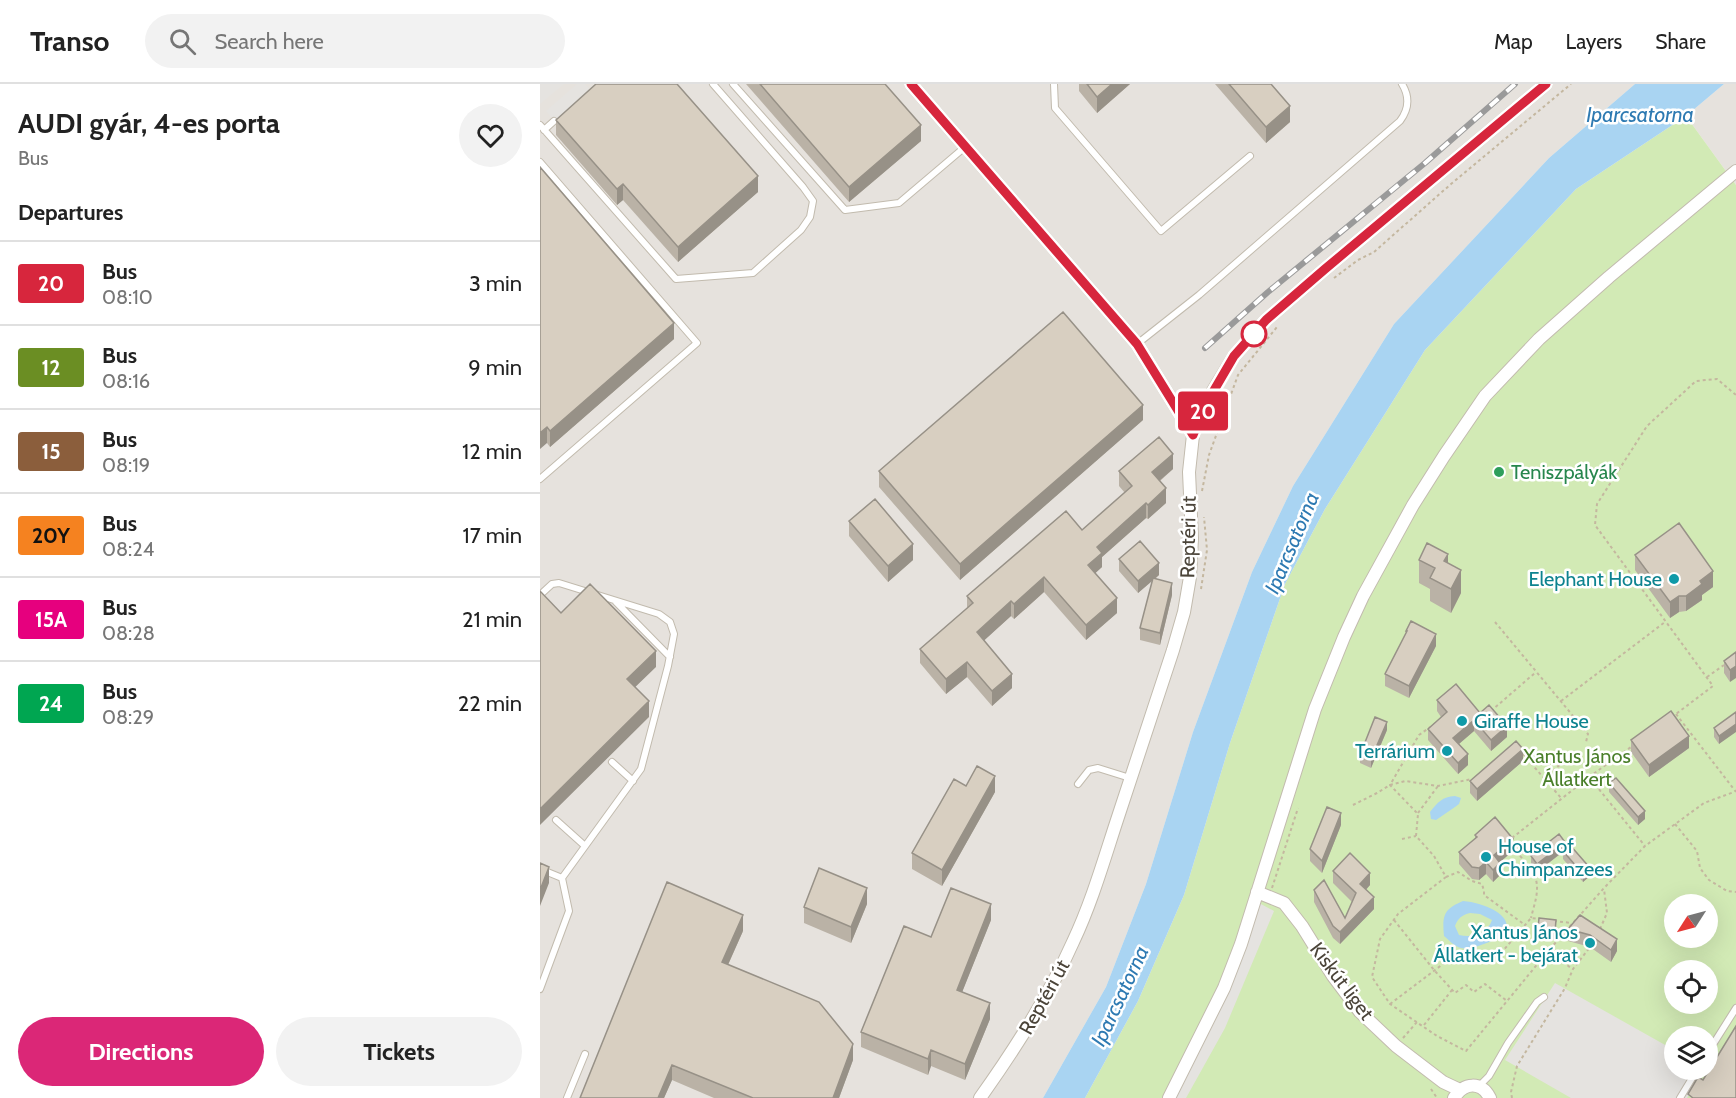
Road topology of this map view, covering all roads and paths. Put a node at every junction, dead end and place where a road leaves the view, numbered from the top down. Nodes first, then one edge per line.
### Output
1 (713, 84) edge
2 (733, 84) edge
3 (910, 84) edge
4 (1054, 84) edge
5 (1402, 84) edge
6 (1546, 84) edge
7 (1571, 84) edge
8 (554, 121) edge
9 (542, 128) edge
10 (964, 147) junction
11 (1250, 156) dead end
12 (540, 162) edge
13 (1736, 171) edge
14 (1332, 280) dead end
15 (1281, 322) dead end
16 (1137, 344) junction
17 (1736, 395) edge
18 (1193, 435) junction
19 (540, 479) edge
20 (1202, 495) dead end
21 (1204, 517) dead end
22 (540, 595) edge
23 (1198, 597) dead end
24 (614, 600) junction
25 (1495, 622) dead end
26 (1665, 622) junction
27 (670, 657) junction
28 (1726, 663) edge
29 (1536, 672) junction
30 (1707, 677) junction
31 (1561, 701) junction
32 (1489, 713) edge
33 (1676, 714) junction
34 (1666, 721) edge
35 (1438, 722) edge
36 (1586, 742) dead end
37 (1637, 742) edge
38 (1518, 749) edge
39 (1575, 751) dead end
40 (612, 762) dead end
41 (1478, 775) edge
42 (1589, 777) junction
43 (1131, 778) junction
44 (1545, 779) junction
45 (633, 781) junction
46 (1078, 784) dead end
47 (1390, 785) junction
48 (1438, 786) junction
49 (1735, 792) edge
50 (1562, 799) junction
51 (1353, 805) dead end
52 (1418, 814) junction
53 (556, 820) dead end
54 (1675, 824) junction
55 (1416, 836) junction
56 (1402, 839) dead end
57 (585, 846) junction
58 (1645, 846) junction
59 (540, 869) edge
60 (1446, 877) junction
61 (562, 878) junction
62 (1604, 888) junction
63 (1257, 892) junction
64 (1736, 892) edge
65 (1531, 918) junction
66 (1394, 920) junction
67 (1541, 920) edge
68 (1552, 921) edge
69 (1572, 923) junction
70 (1525, 924) junction
71 (1600, 929) edge
72 (1590, 947) dead end
73 (1549, 950) junction
74 (1573, 969) junction
75 (1434, 970) junction
76 (540, 989) edge
77 (1452, 990) junction
78 (1544, 997) dead end
79 (1507, 1001) junction
80 (1390, 1004) junction
81 (1736, 1008) edge
82 (1423, 1026) junction
83 (1718, 1037) edge
84 (585, 1054) dead end
85 (1691, 1080) edge
86 (1478, 1086) junction
87 (1457, 1094) edge
88 (567, 1098) edge
89 (980, 1098) edge
90 (1169, 1098) edge
91 (1490, 1098) edge
92 (1512, 1098) edge
93 (1680, 1098) edge

1 - 9 lane
2 - 10 lane
3 - 10 street
4 - 11 lane
5 - 16 lane
6 - 18 street, Reptéri út
7 - 14 path
8 - 9 lane
10 - 16 street
12 - 19 lane
13 - 63 street
15 - 20 path
16 - 18 street
17 - 26 path
18 - 43 street, Reptéri út
21 - 23 path
22 - 24 lane
24 - 27 lane
24 - 27 lane
25 - 29 path
26 - 30 path
26 - 31 path
27 - 45 lane
28 - 30 path
29 - 31 path
29 - 32 path
30 - 33 path
31 - 36 path
33 - 34 path
33 - 49 path
35 - 47 path
37 - 42 path
38 - 44 path
39 - 44 path
40 - 45 lane
41 - 48 path
42 - 50 path
42 - 58 path
43 - 46 lane
43 - 89 street, Reptéri út
44 - 50 path
45 - 57 lane
47 - 48 path
47 - 51 path
47 - 52 path
48 - 52 path
49 - 54 path
50 - 65 path
52 - 55 path
53 - 57 lane
54 - 58 path
54 - 64 path
55 - 56 path
55 - 60 path
57 - 61 lane
58 - 62 path
59 - 61 lane
60 - 66 path
60 - 70 path
61 - 76 lane
62 - 69 path
62 - 71 path
63 - 87 street, Kiskút liget
63 - 90 street
65 - 67 path
65 - 70 path
66 - 75 path
66 - 80 path
68 - 69 path
69 - 73 path
70 - 75 path
72 - 74 path
73 - 74 path
73 - 79 path
74 - 92 path
75 - 77 path
75 - 80 path
77 - 79 path
77 - 82 path
78 - 86 lane
79 - 82 path
80 - 82 path
81 - 83 lane
84 - 88 lane
85 - 93 lane
86 - 87 street
86 - 91 street

